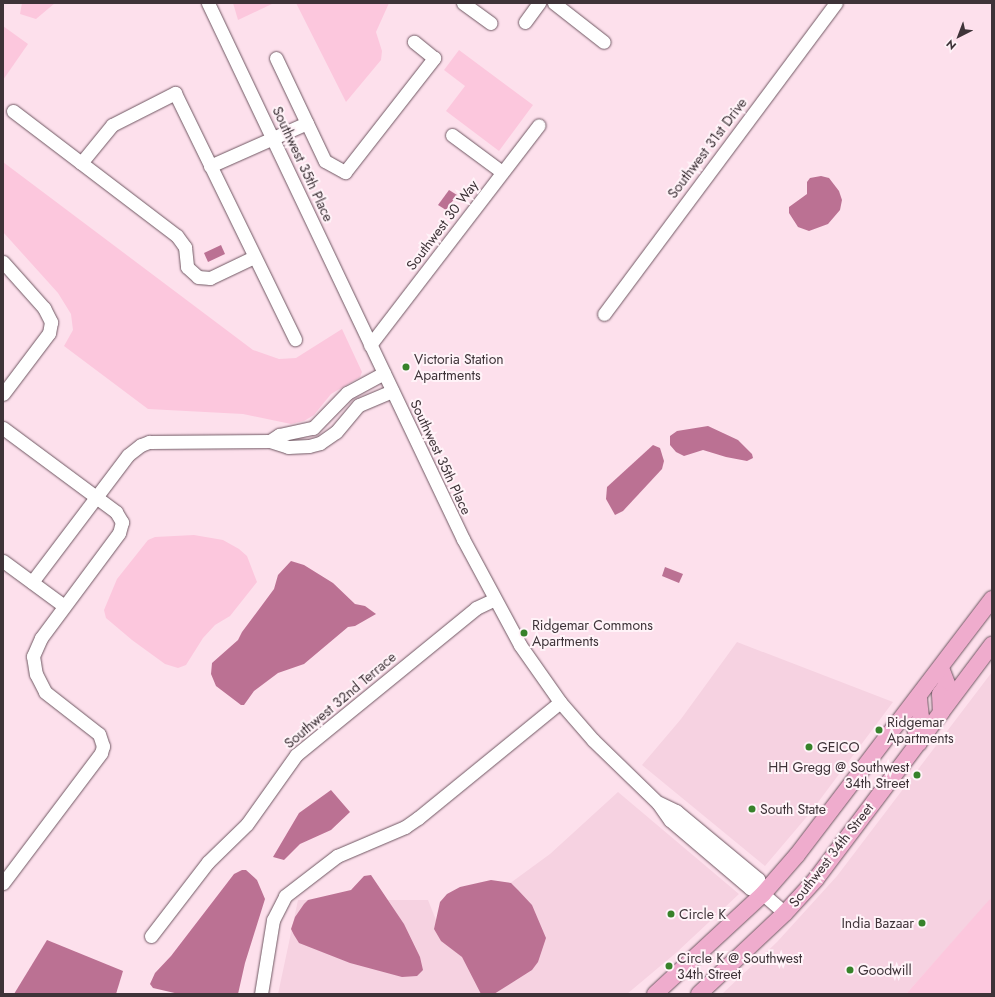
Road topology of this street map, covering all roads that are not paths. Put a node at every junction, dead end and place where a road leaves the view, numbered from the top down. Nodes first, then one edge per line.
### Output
1 (208, 3) edge
2 (463, 3) edge
3 (539, 3) edge
4 (554, 3) edge
5 (836, 3) edge
6 (525, 22) dead end
7 (491, 23) dead end
8 (414, 42) dead end
9 (604, 42) dead end
10 (276, 58) dead end
11 (13, 111) dead end
12 (307, 123) junction
13 (538, 124) dead end
14 (452, 135) dead end
15 (273, 139) junction
16 (80, 162) junction
17 (210, 166) junction
18 (502, 172) junction
19 (254, 258) junction
20 (3, 262) edge
21 (604, 314) dead end
22 (294, 339) dead end
23 (370, 345) junction
24 (384, 373) junction
25 (392, 391) junction
26 (347, 393) junction
27 (3, 394) edge
28 (356, 409) junction
29 (3, 428) edge
30 (270, 441) junction
31 (96, 497) junction
32 (3, 561) edge
33 (32, 582) junction
34 (992, 599) edge
35 (493, 600) junction
36 (64, 606) junction
37 (992, 645) edge
38 (941, 668) junction
39 (919, 698) junction
40 (560, 702) junction
41 (941, 713) junction
42 (919, 743) junction
43 (3, 884) edge
44 (763, 894) junction
45 (785, 913) junction
46 (151, 936) dead end
47 (262, 994) edge
48 (655, 994) edge
49 (698, 994) edge

1 - 15 street, Southwest 35th Place
2 - 7 street
3 - 6 street
4 - 9 street
5 - 21 street, Southwest 31st Drive
8 - 12 street
10 - 12 street
11 - 16 street
12 - 15 street
13 - 18 street, Southwest 30 Way
14 - 18 street
15 - 17 street
15 - 23 street, Southwest 35th Place
16 - 17 street
16 - 19 street
17 - 19 street
18 - 23 street, Southwest 30 Way
19 - 22 street
20 - 27 street
23 - 24 street, Southwest 35th Place
24 - 25 street, Southwest 35th Place
24 - 26 street
25 - 28 street
25 - 35 street, Southwest 35th Place
26 - 28 street
26 - 30 street
28 - 30 street
29 - 31 street
30 - 31 street
31 - 33 street
31 - 36 street
32 - 33 street
33 - 36 street
34 - 38 main road, Southwest 34th Street
35 - 40 street, Southwest 35th Place
35 - 46 street, Southwest 32nd Terrace
36 - 43 street
37 - 41 main road, Southwest 34th Street
38 - 39 main road, Southwest 34th Street
38 - 41 main road
39 - 42 main road
39 - 44 main road, Southwest 34th Street
40 - 44 street, Southwest 35th Place
40 - 47 street
41 - 42 main road, Southwest 34th Street
42 - 45 main road, Southwest 34th Street
44 - 45 street, Southwest 35th Place
44 - 48 main road, Southwest 34th Street
45 - 49 main road, Southwest 34th Street

